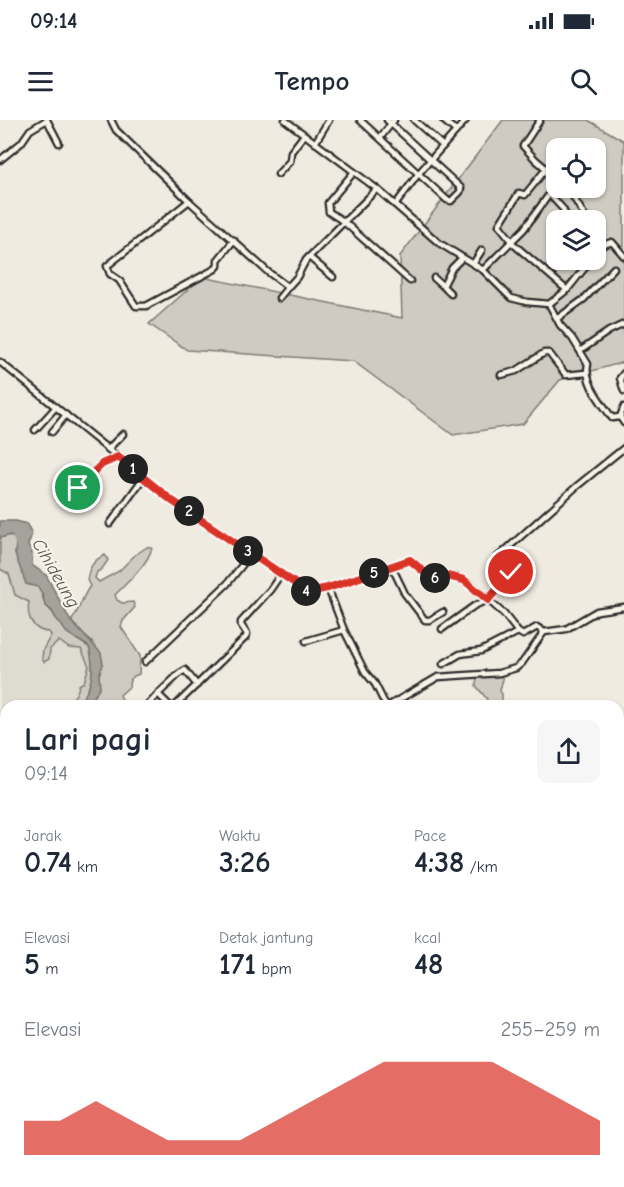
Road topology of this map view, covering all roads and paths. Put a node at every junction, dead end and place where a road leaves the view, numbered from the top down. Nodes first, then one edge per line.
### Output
1 (46, 120) edge
2 (111, 120) edge
3 (285, 120) edge
4 (330, 120) edge
5 (360, 120) edge
6 (414, 120) edge
7 (443, 120) edge
8 (466, 120) edge
9 (540, 120) edge
10 (390, 121) edge
11 (456, 131) junction
12 (304, 135) junction
13 (380, 138) junction
14 (59, 143) dead end
15 (315, 143) junction
16 (443, 146) junction
17 (0, 160) edge
18 (431, 160) junction
19 (546, 169) joint
20 (354, 171) junction
21 (419, 173) junction
22 (278, 174) dead end
23 (377, 189) junction
24 (548, 198) edge
25 (553, 198) edge
26 (189, 201) junction
27 (396, 204) junction
28 (563, 210) edge
29 (343, 221) junction
30 (234, 240) junction
31 (512, 241) junction
32 (606, 244) edge
33 (482, 250) dead end
34 (624, 256) edge
35 (309, 257) junction
36 (462, 258) junction
37 (472, 264) junction
38 (614, 268) dead end
39 (483, 270) junction
40 (583, 270) edge
41 (333, 277) dead end
42 (435, 278) dead end
43 (410, 281) dead end
44 (443, 286) junction
45 (288, 287) junction
46 (567, 291) junction
47 (451, 294) dead end
48 (279, 298) dead end
49 (549, 304) junction
50 (558, 318) junction
51 (624, 324) edge
52 (580, 351) junction
53 (0, 362) edge
54 (586, 373) junction
55 (624, 373) edge
56 (501, 375) dead end
57 (624, 390) edge
58 (56, 407) junction
59 (624, 407) edge
60 (66, 415) junction
61 (620, 417) junction
62 (624, 423) edge
63 (35, 430) dead end
64 (52, 432) dead end
65 (123, 434) dead end
66 (624, 448) edge
67 (108, 449) junction
68 (118, 457) junction
69 (144, 477) junction
70 (78, 488) dead end
71 (110, 524) dead end
72 (251, 554) junction
73 (392, 567) junction
74 (281, 574) junction
75 (328, 588) junction
76 (488, 600) junction
77 (624, 607) edge
78 (443, 612) dead end
79 (442, 629) dead end
80 (344, 630) junction
81 (518, 632) junction
82 (544, 632) junction
83 (306, 641) dead end
84 (145, 662) dead end
85 (443, 664) dead end
86 (197, 685) junction
87 (158, 694) junction
88 (152, 700) edge
89 (164, 700) edge
90 (181, 700) edge
91 (385, 700) edge
92 (399, 700) edge

1 - 14 street
1 - 17 street
2 - 26 street
3 - 12 street
4 - 15 street
5 - 13 street
6 - 16 street
7 - 11 street
8 - 11 street
9 - 19 street
10 - 13 street
10 - 18 street
11 - 16 street
12 - 15 street
12 - 22 street
13 - 21 street
15 - 20 street
16 - 18 street
18 - 21 street
18 - 21 street
19 - 31 street
20 - 23 street
20 - 29 street
21 - 27 street
23 - 27 street
23 - 29 street
24 - 31 street
25 - 28 street
26 - 30 street
26 - 30 street
27 - 36 street
29 - 35 street
29 - 43 street
30 - 45 street
31 - 39 street
31 - 46 street
32 - 34 street
33 - 37 street
35 - 41 street
35 - 45 street
36 - 37 street
36 - 44 street
37 - 39 street
38 - 50 street
39 - 49 street
40 - 46 street
42 - 44 street
44 - 47 street
45 - 48 street
46 - 49 street
49 - 50 street
50 - 52 street
51 - 52 street
52 - 54 street
53 - 58 street
54 - 56 street
54 - 61 street
55 - 57 street
58 - 60 street
58 - 63 street
59 - 61 street
60 - 64 street
60 - 67 street
61 - 62 street
65 - 67 street
66 - 76 street
67 - 68 street
68 - 69 street
68 - 70 street
69 - 71 street
69 - 72 street
72 - 74 street
72 - 84 street
73 - 75 street
73 - 76 street
73 - 78 street
74 - 75 street
74 - 86 street
75 - 80 street
76 - 79 street
76 - 81 street
77 - 82 street
80 - 83 street
80 - 91 street
81 - 82 street
81 - 85 street
82 - 92 street
86 - 87 street
86 - 90 street
87 - 88 street
87 - 89 street

